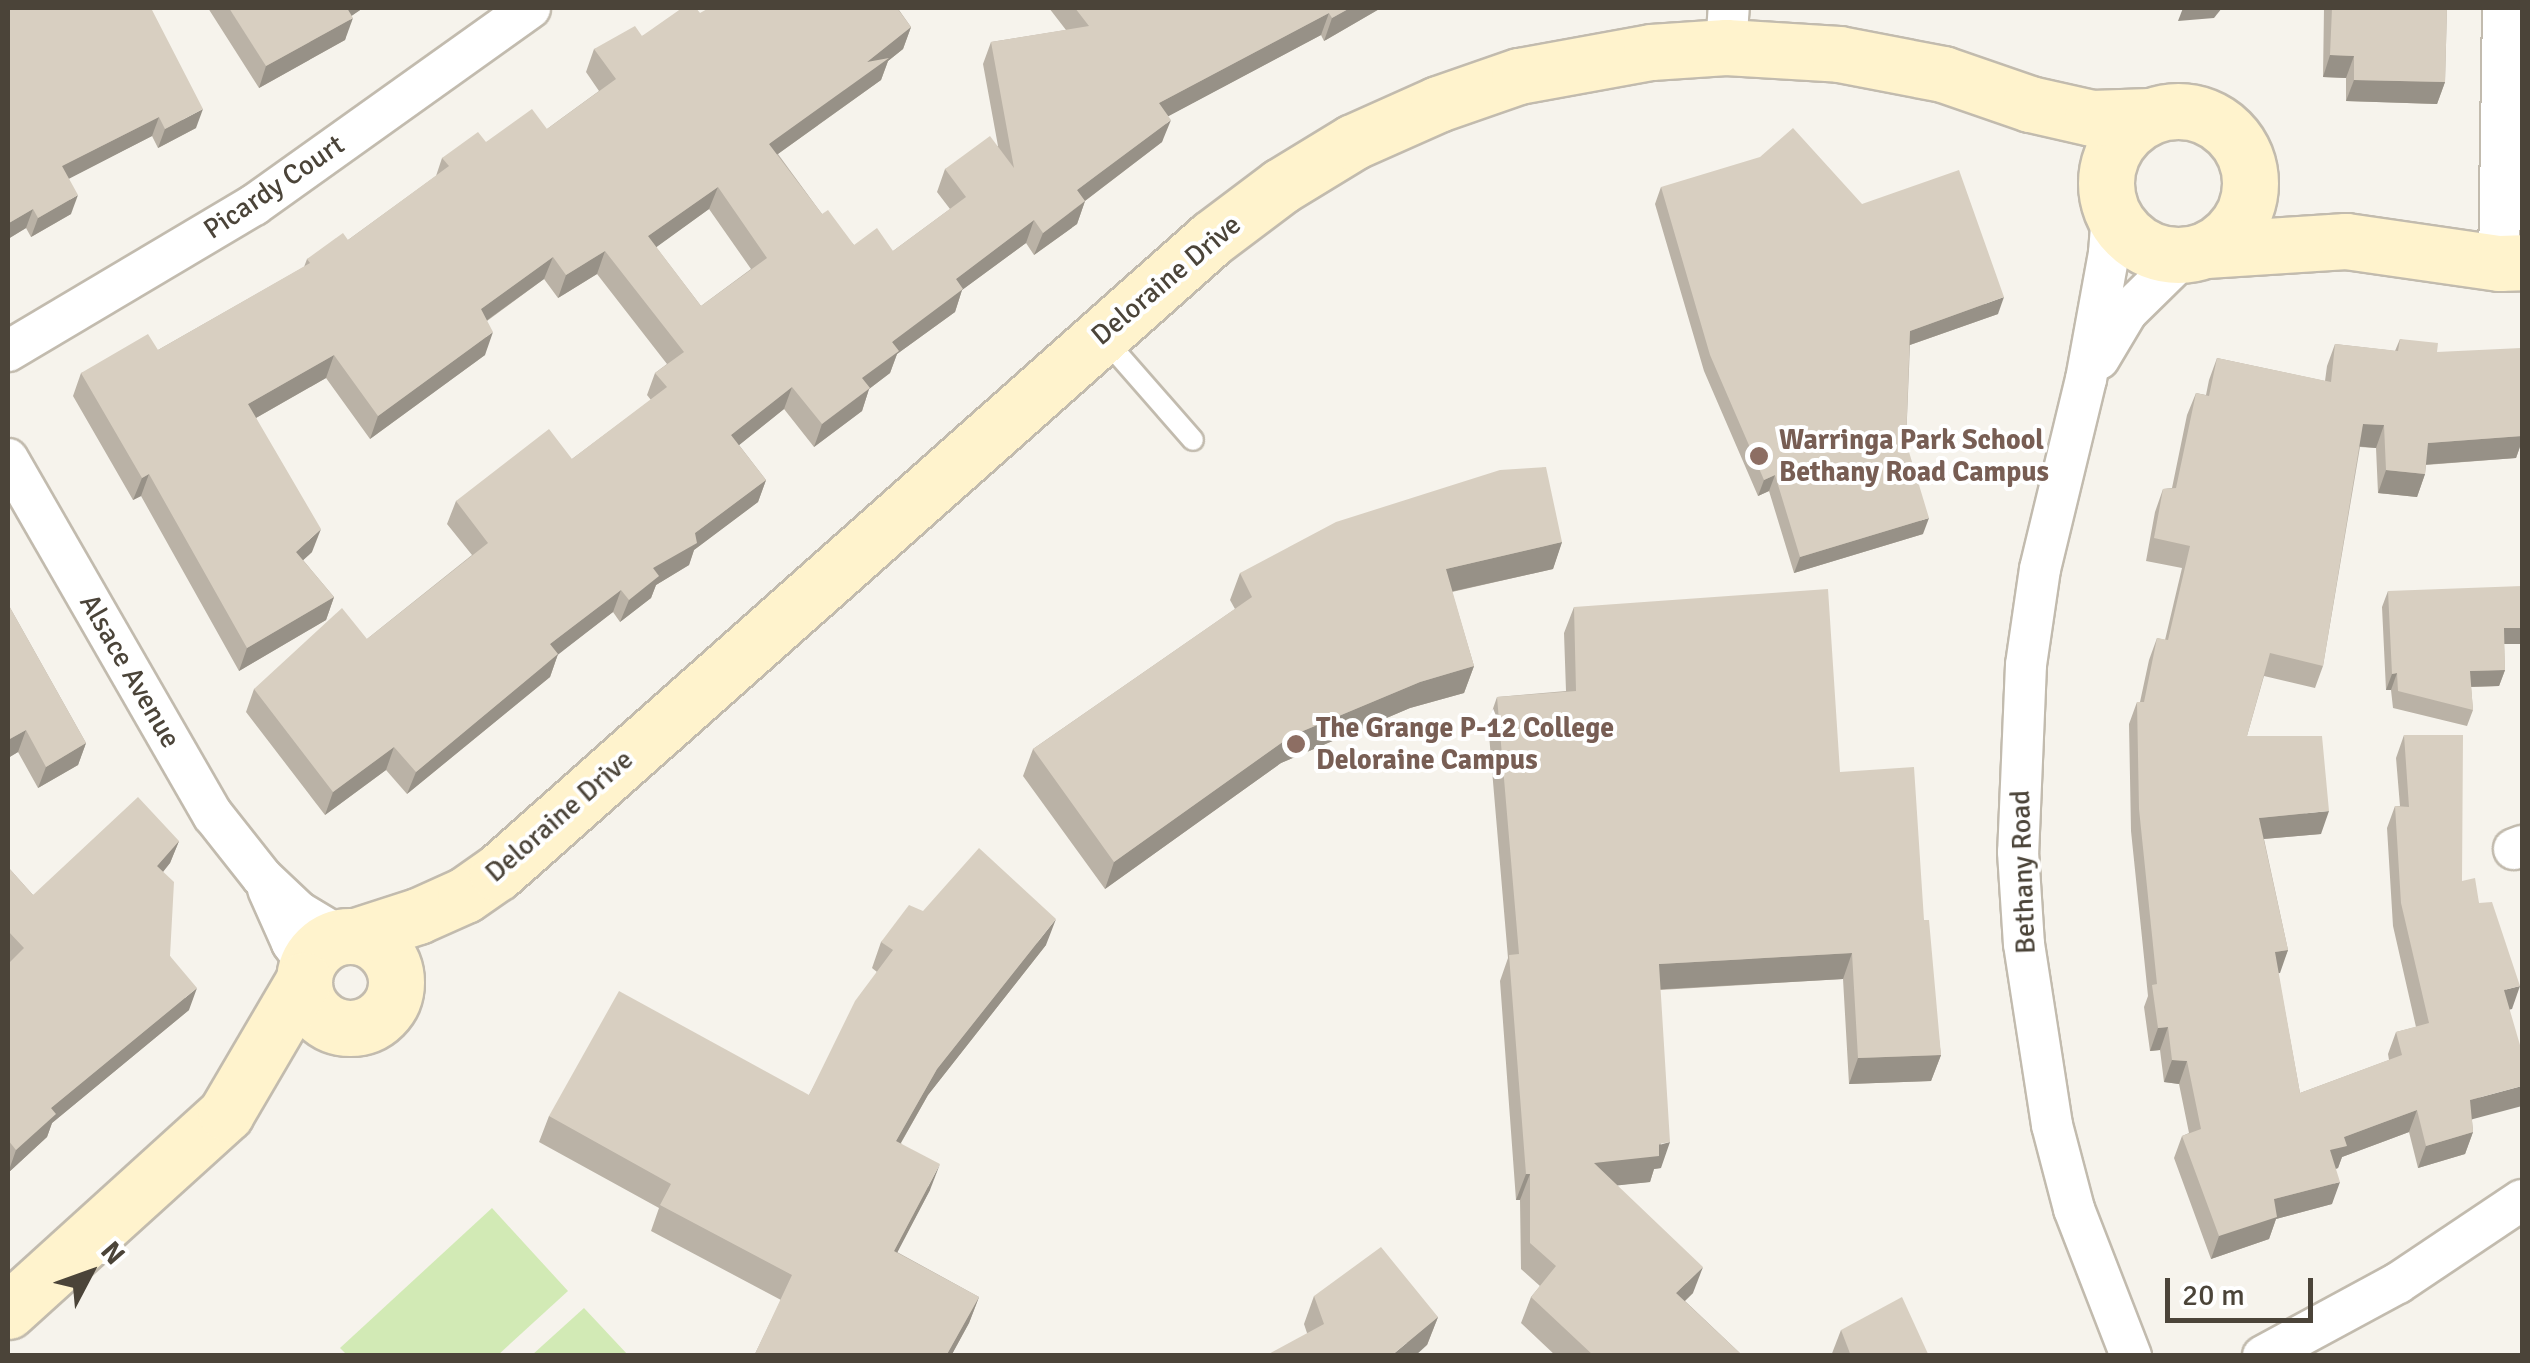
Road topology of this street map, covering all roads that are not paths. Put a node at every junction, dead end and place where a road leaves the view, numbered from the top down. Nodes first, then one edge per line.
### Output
1 (530, 8) edge
2 (2503, 8) edge
3 (1728, 27) edge
4 (2030, 104) junction
5 (2150, 116) junction
6 (2245, 156) junction
7 (2109, 201) junction
8 (2346, 241) junction
9 (2195, 253) junction
10 (2511, 262) edge
11 (1101, 334) junction
12 (8, 351) edge
13 (2086, 379) junction
14 (1193, 440) dead end
15 (8, 459) edge
16 (465, 895) junction
17 (327, 954) junction
18 (397, 977) junction
19 (352, 1029) junction
20 (243, 1091) junction
21 (2522, 1200) edge
22 (8, 1311) edge
23 (2131, 1356) edge
24 (2263, 1356) edge

1 - 12 street, Picardy Court
2 - 10 street
3 - 4 street, Deloraine Drive
3 - 11 street, Deloraine Drive
4 - 5 street, Deloraine Drive
4 - 7 street, Deloraine Drive
5 - 6 street
5 - 7 street
6 - 8 street
6 - 9 street
7 - 9 street
7 - 13 street, Bethany Road
8 - 9 street
8 - 10 street
9 - 13 street, Bethany Road
11 - 14 lane
11 - 16 street, Deloraine Drive
13 - 23 street, Bethany Road
15 - 17 street, Alsace Avenue
16 - 17 street, Deloraine Drive
16 - 18 street, Deloraine Drive
17 - 18 street
17 - 19 street
17 - 20 street
18 - 19 street
19 - 20 street
20 - 22 street
21 - 24 street

